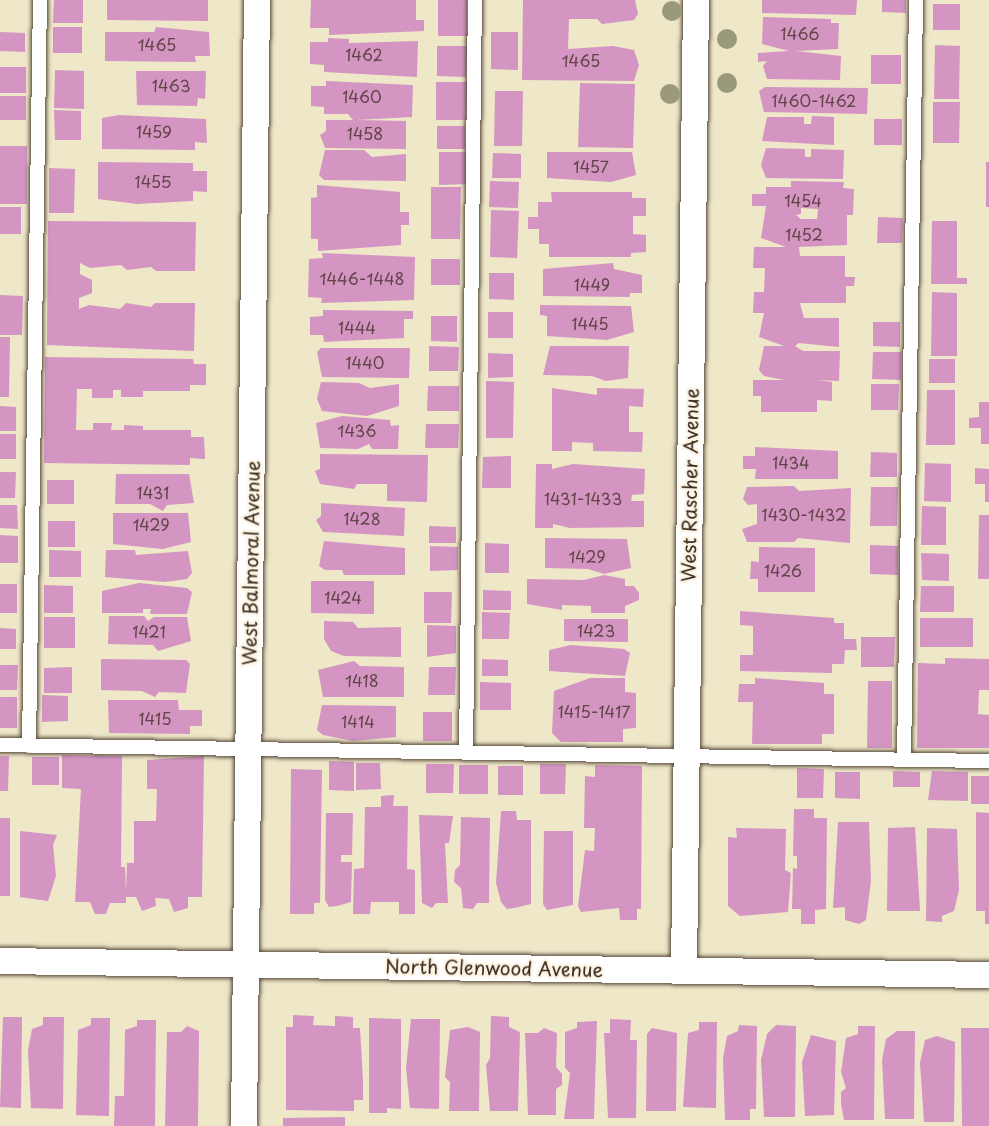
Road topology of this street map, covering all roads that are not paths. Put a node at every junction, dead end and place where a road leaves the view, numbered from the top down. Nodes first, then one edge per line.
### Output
1 (40, 0) edge
2 (257, 0) edge
3 (475, 0) edge
4 (696, 0) edge
5 (916, 0) edge
6 (0, 745) edge
7 (29, 746) junction
8 (249, 749) junction
9 (466, 752) junction
10 (687, 756) junction
11 (904, 759) junction
12 (989, 761) edge
13 (0, 961) edge
14 (247, 965) junction
15 (684, 970) junction
16 (989, 975) edge
17 (244, 1126) edge

1 - 7 lane
2 - 8 street, West Balmoral Avenue
3 - 9 lane
4 - 10 street, West Rascher Avenue
5 - 11 lane
6 - 7 lane
7 - 8 lane
8 - 9 lane
8 - 14 street, West Balmoral Avenue
9 - 10 lane
10 - 11 lane
10 - 15 street, West Rascher Avenue
11 - 12 lane
13 - 14 street, North Glenwood Avenue
14 - 15 street, North Glenwood Avenue
14 - 17 street, West Balmoral Avenue
15 - 16 street, North Glenwood Avenue

